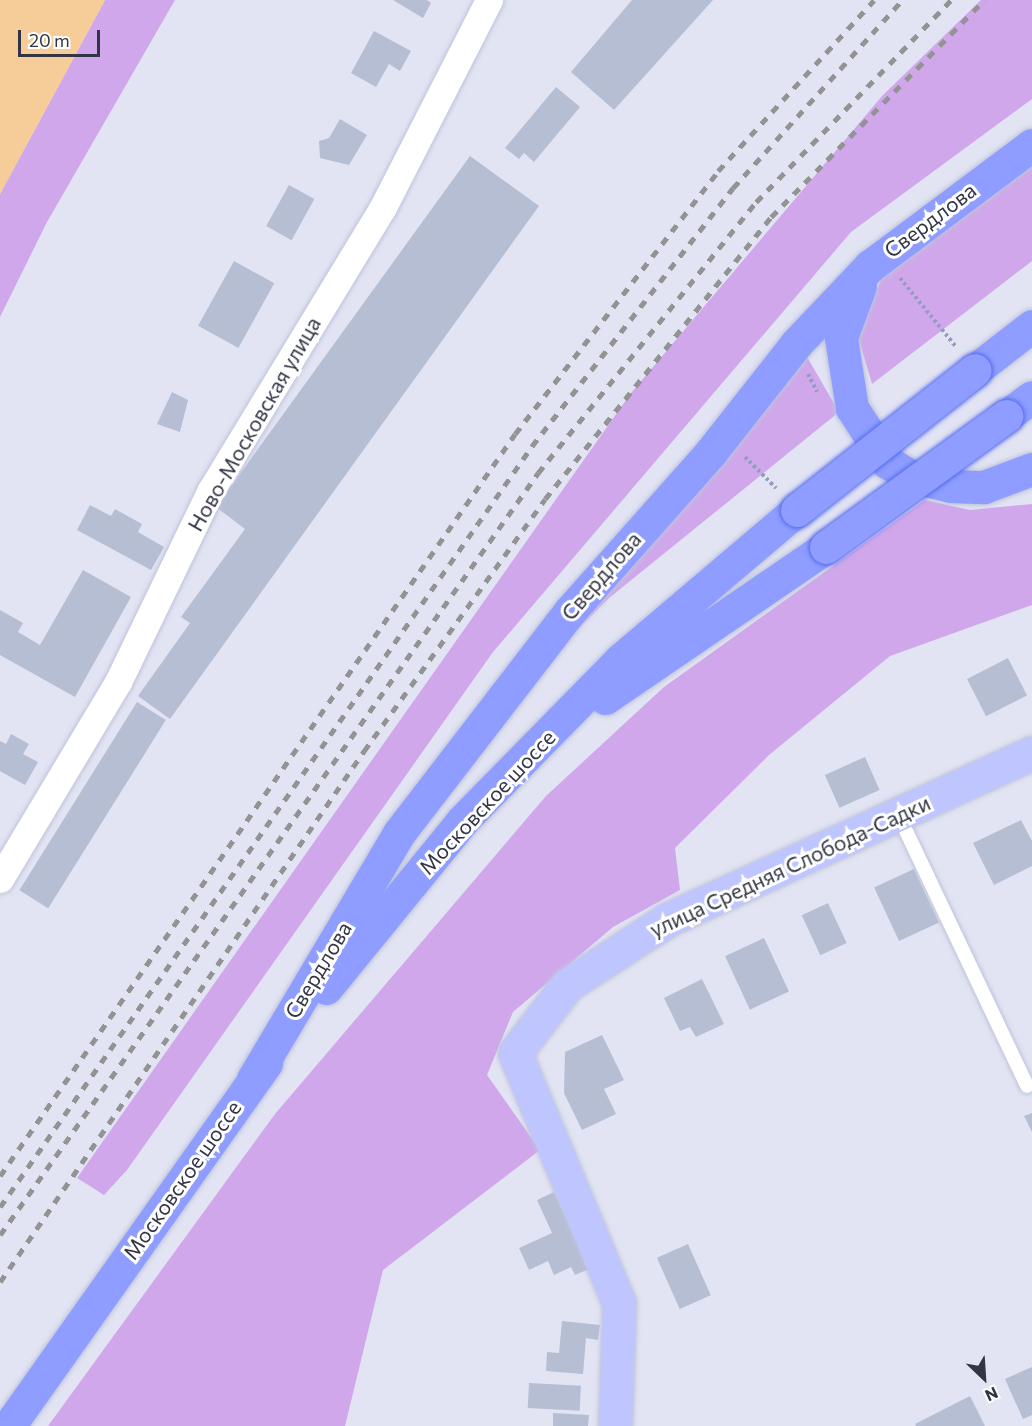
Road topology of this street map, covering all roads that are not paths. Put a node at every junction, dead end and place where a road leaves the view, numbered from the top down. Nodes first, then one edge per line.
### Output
1 (489, 0) edge
2 (1032, 145) edge
3 (883, 269) junction
4 (1032, 326) edge
5 (1019, 406) edge
6 (1032, 469) edge
7 (1032, 753) edge
8 (511, 774) junction
9 (898, 814) junction
10 (0, 879) edge
11 (253, 1079) junction
12 (1027, 1086) dead end
13 (9, 1426) edge
14 (615, 1426) edge

1 - 10 street, Ново-Московская улица
2 - 3 main road, Свердлова
3 - 6 main road
3 - 11 main road, Свердлова
4 - 8 main road, Московское шоссе, bridge
5 - 8 main road, bridge
7 - 9 street, улица Средняя Слобода-Садки
8 - 11 main road, Московское шоссе
9 - 12 lane
9 - 14 street, улица Средняя Слобода-Садки
11 - 13 main road, Московское шоссе

